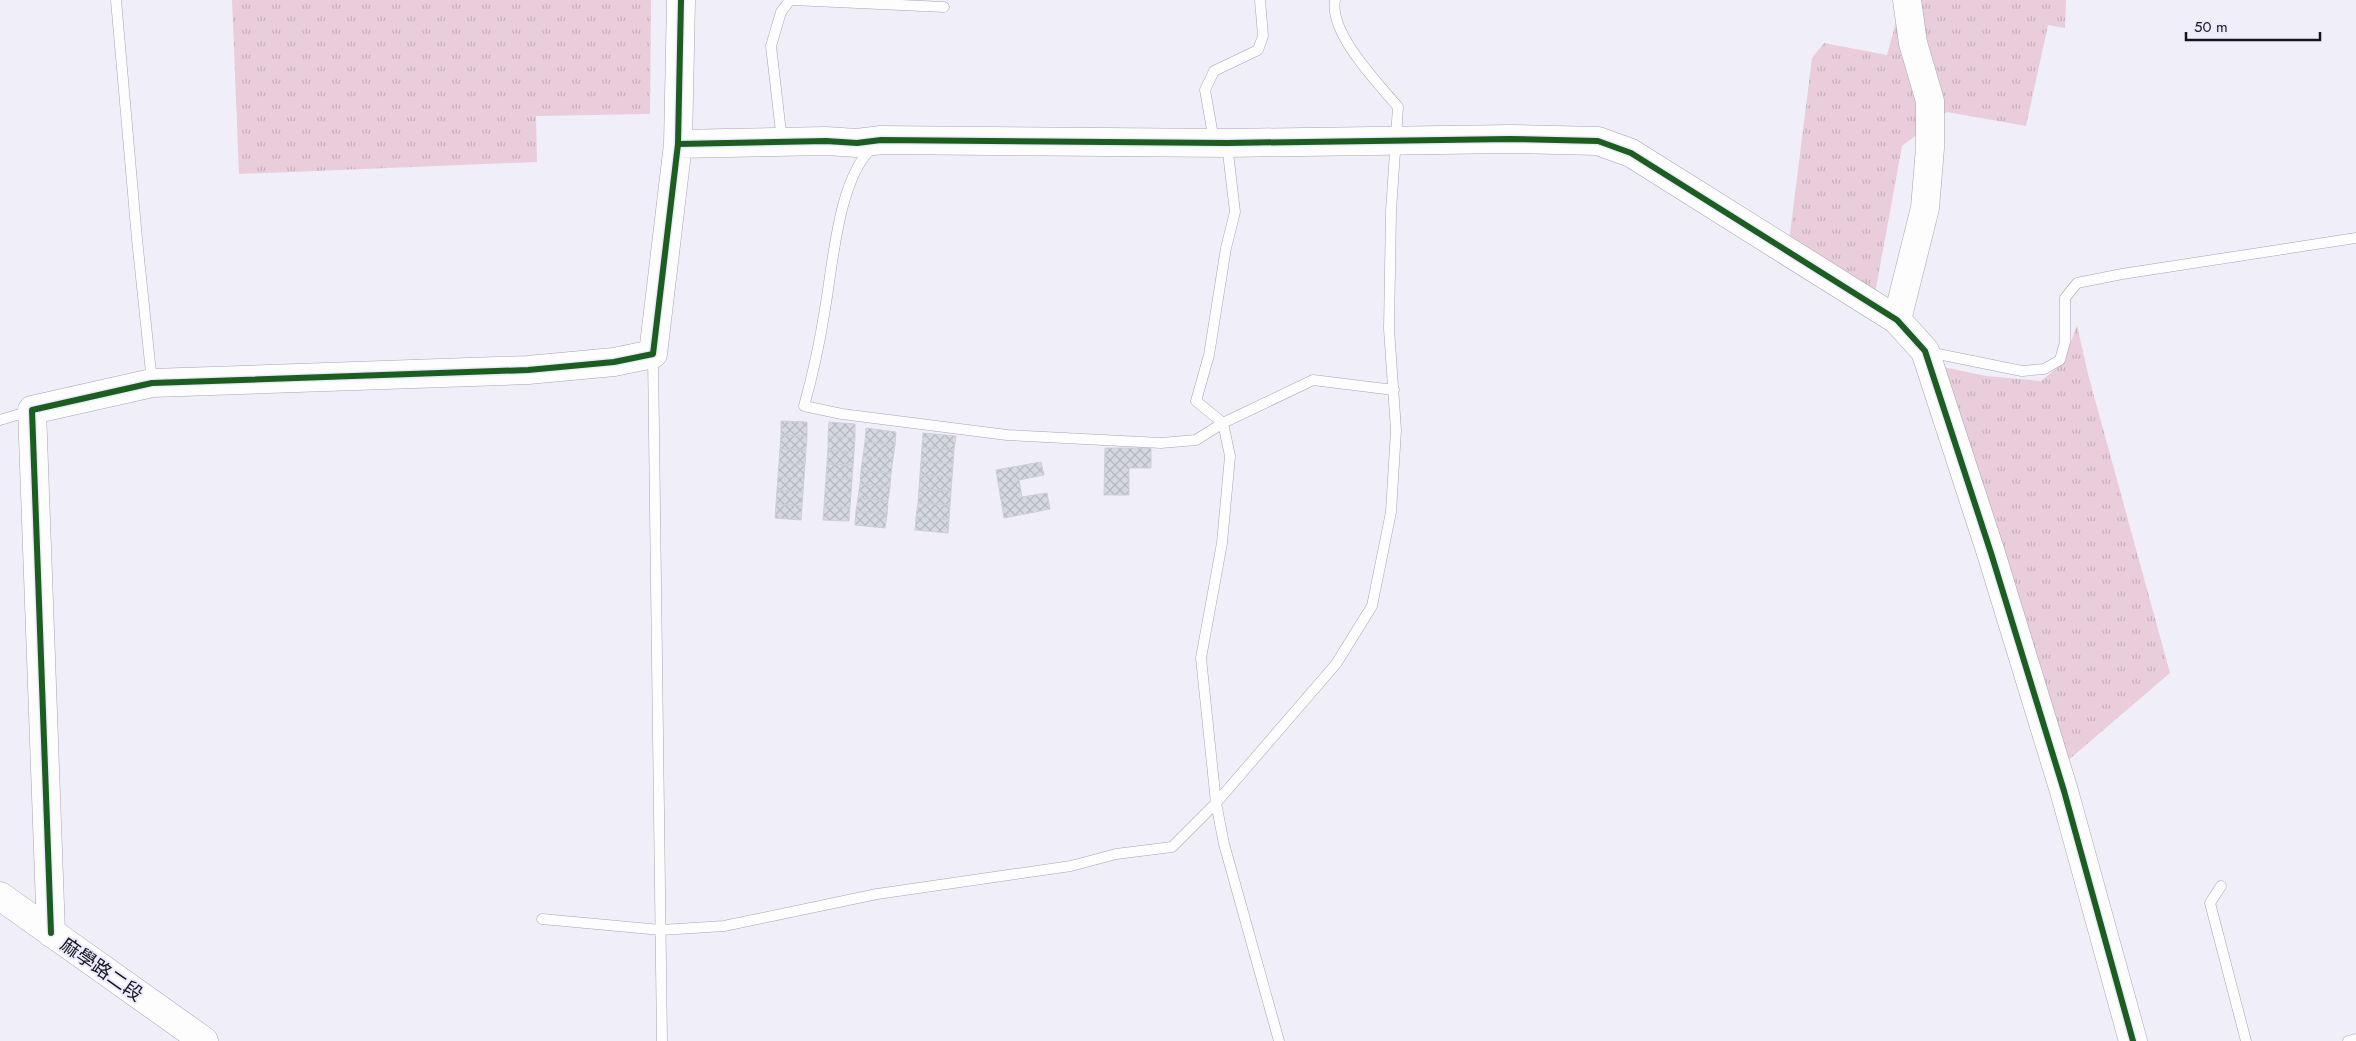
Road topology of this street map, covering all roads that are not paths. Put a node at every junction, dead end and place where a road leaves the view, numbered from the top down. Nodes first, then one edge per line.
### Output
1 (116, 0) edge
2 (681, 0) edge
3 (792, 0) edge
4 (815, 0) edge
5 (1260, 0) edge
6 (1335, 0) edge
7 (1907, 0) edge
8 (944, 8) dead end
9 (881, 140) junction
10 (1397, 141) junction
11 (782, 142) junction
12 (1220, 142) junction
13 (678, 144) junction
14 (2356, 238) edge
15 (1897, 320) junction
16 (1924, 351) junction
17 (653, 354) junction
18 (152, 384) junction
19 (1394, 390) junction
20 (32, 410) junction
21 (0, 420) edge
22 (1222, 423) junction
23 (1216, 803) junction
24 (2221, 886) dead end
25 (0, 896) edge
26 (542, 918) dead end
27 (661, 930) junction
28 (52, 933) junction
29 (2356, 1039) edge
30 (204, 1041) edge
31 (662, 1041) edge
32 (1279, 1041) edge
33 (2133, 1041) edge
34 (2246, 1041) edge
35 (2348, 1041) edge

1 - 18 lane
2 - 13 street
3 - 4 lane
3 - 11 lane
4 - 8 lane
5 - 12 lane
6 - 10 lane
7 - 15 street
9 - 11 street
9 - 12 street
9 - 22 lane
10 - 12 street
10 - 15 street
10 - 19 lane
11 - 13 street
12 - 22 lane
13 - 17 street
14 - 16 lane
15 - 16 street
16 - 33 street
17 - 18 street
17 - 27 lane
18 - 20 street
19 - 22 lane
19 - 23 lane
20 - 21 lane
20 - 28 street
22 - 23 lane
23 - 27 lane
23 - 32 lane
24 - 34 lane
25 - 28 street, 麻學路二段
26 - 27 lane
27 - 31 lane
28 - 30 street, 麻學路二段
29 - 35 lane

